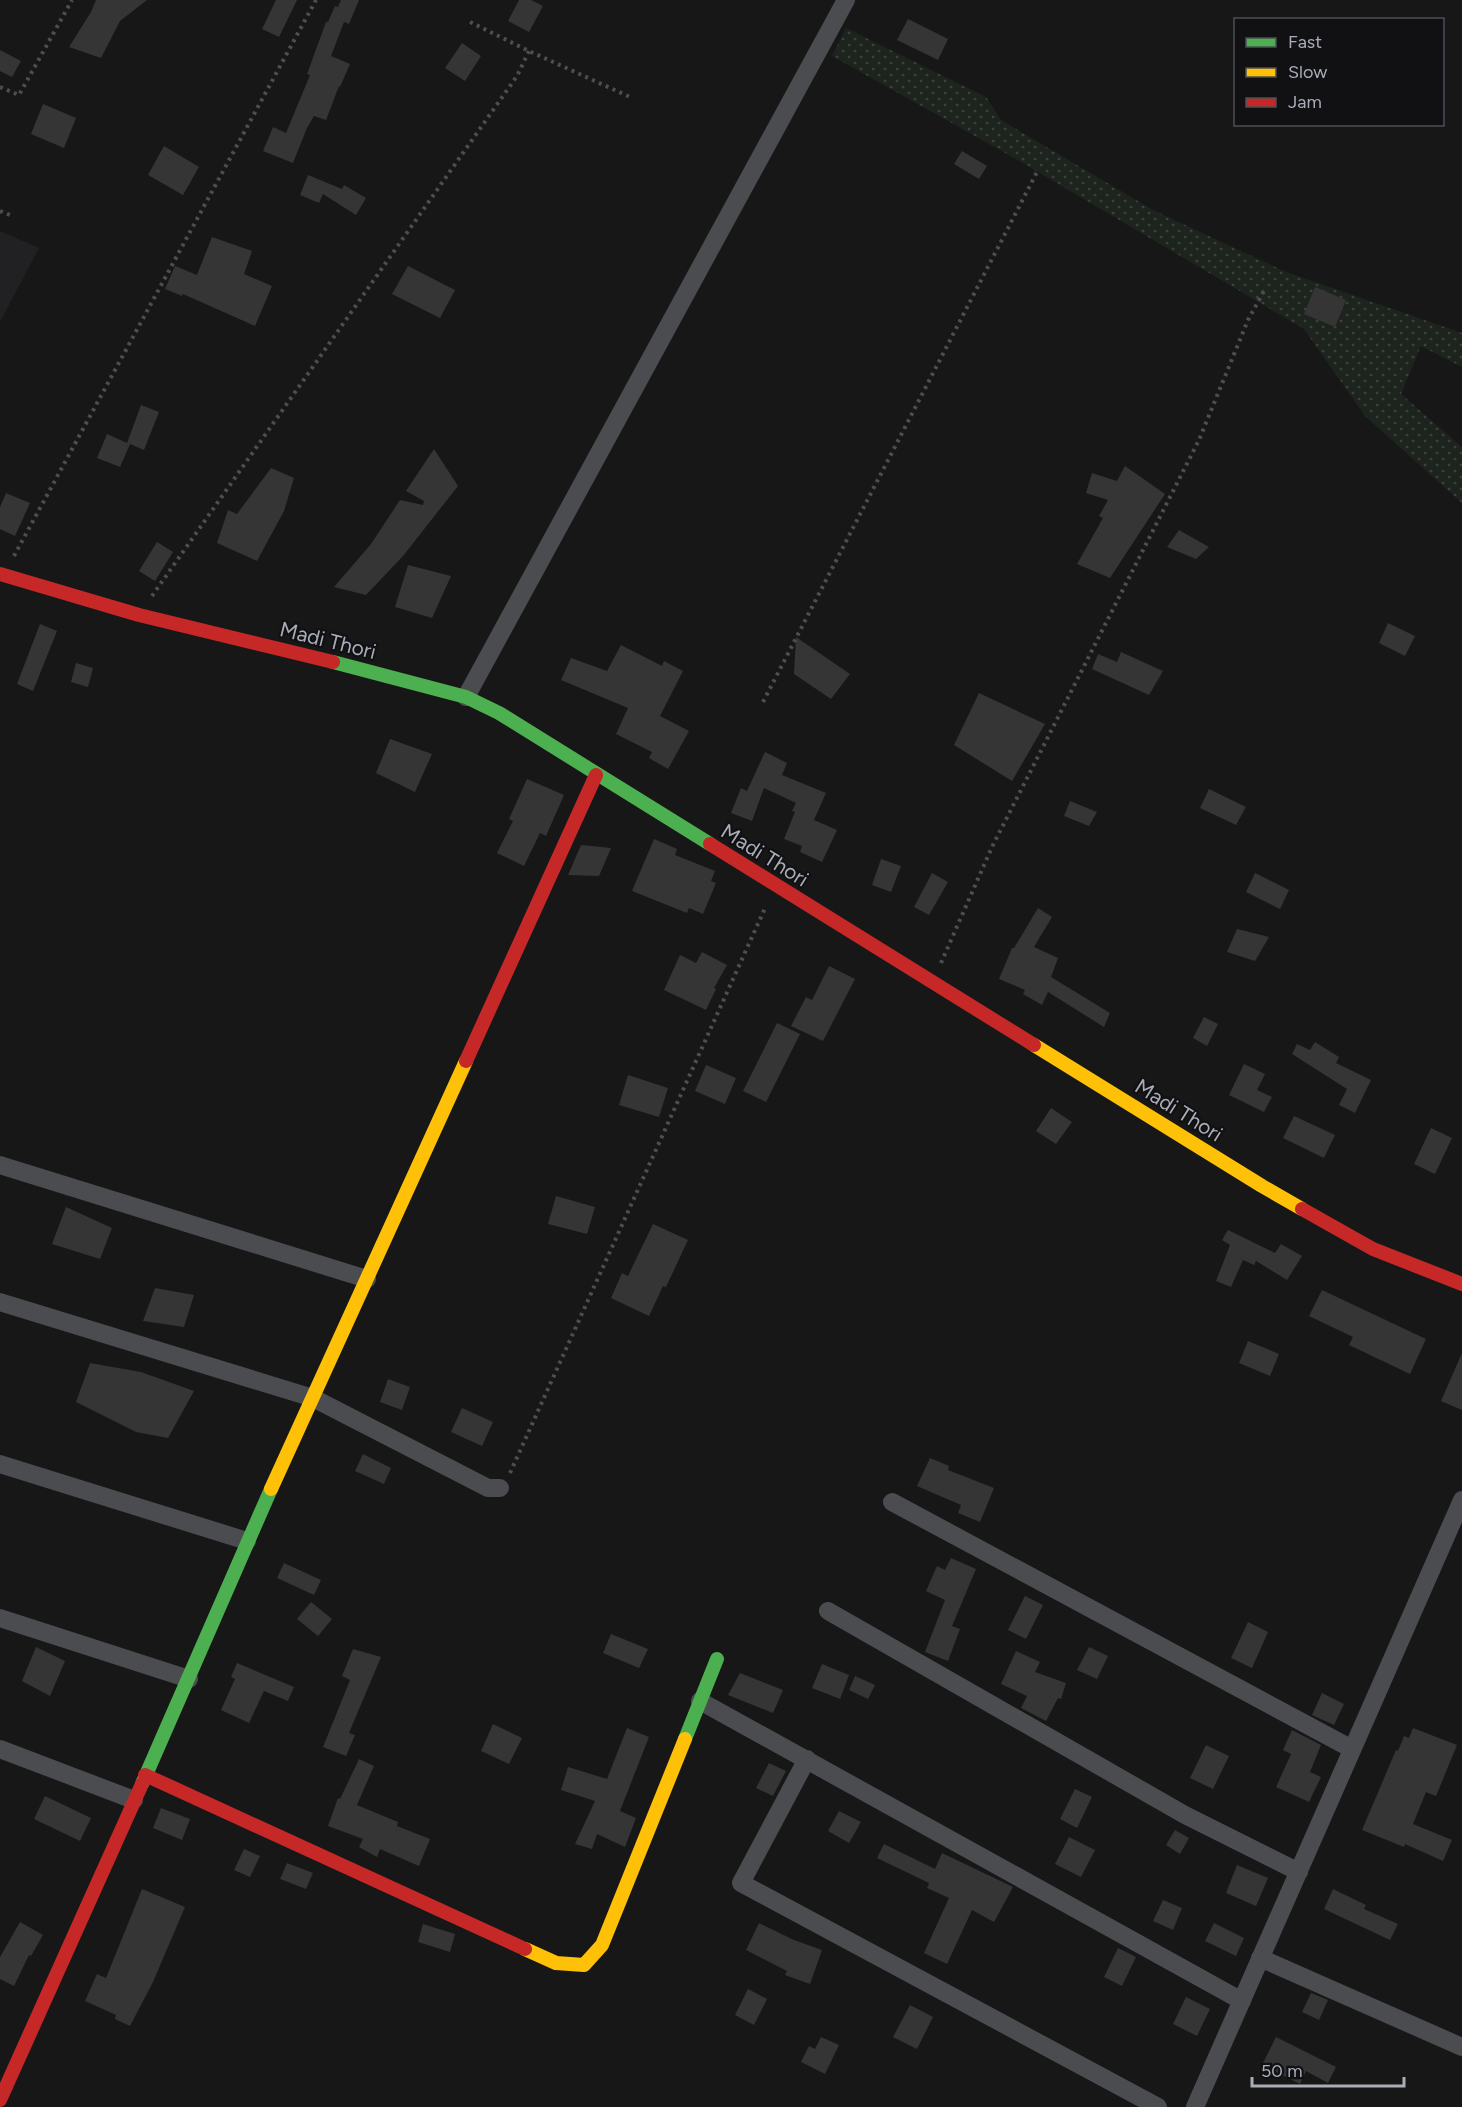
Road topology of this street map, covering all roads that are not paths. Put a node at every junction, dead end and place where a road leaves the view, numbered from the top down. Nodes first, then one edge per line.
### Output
1 (846, 0) edge
2 (2, 575) edge
3 (466, 697) junction
4 (596, 775) junction
5 (0, 1165) edge
6 (368, 1279) junction
7 (1462, 1284) edge
8 (0, 1302) edge
9 (313, 1398) junction
10 (0, 1464) edge
11 (500, 1488) road end
12 (1462, 1500) edge
13 (892, 1502) dead end
14 (247, 1541) junction
15 (828, 1611) dead end
16 (0, 1618) edge
17 (717, 1659) dead end
18 (189, 1679) junction
19 (700, 1701) junction
20 (0, 1749) edge
21 (1352, 1749) junction
22 (807, 1759) junction
23 (145, 1774) junction
24 (134, 1800) junction
25 (1299, 1872) junction
26 (1260, 1958) junction
27 (1242, 2001) junction
28 (1462, 2047) edge
29 (0, 2100) edge
30 (1158, 2107) edge
31 (1195, 2107) edge

1 - 3 street
2 - 3 street, Madi Thori
3 - 4 street, Madi Thori
4 - 6 street
4 - 7 street, Madi Thori
5 - 6 street
6 - 9 street
8 - 9 street
9 - 11 street
9 - 14 street
10 - 14 street
12 - 21 street
13 - 21 street
14 - 18 street
15 - 25 street
16 - 18 street
17 - 19 street
18 - 23 street
19 - 22 street
19 - 23 street
20 - 24 street
21 - 25 street
22 - 27 street
22 - 30 street
23 - 24 street
24 - 29 street
25 - 26 street
26 - 27 street
26 - 28 street
27 - 31 street

